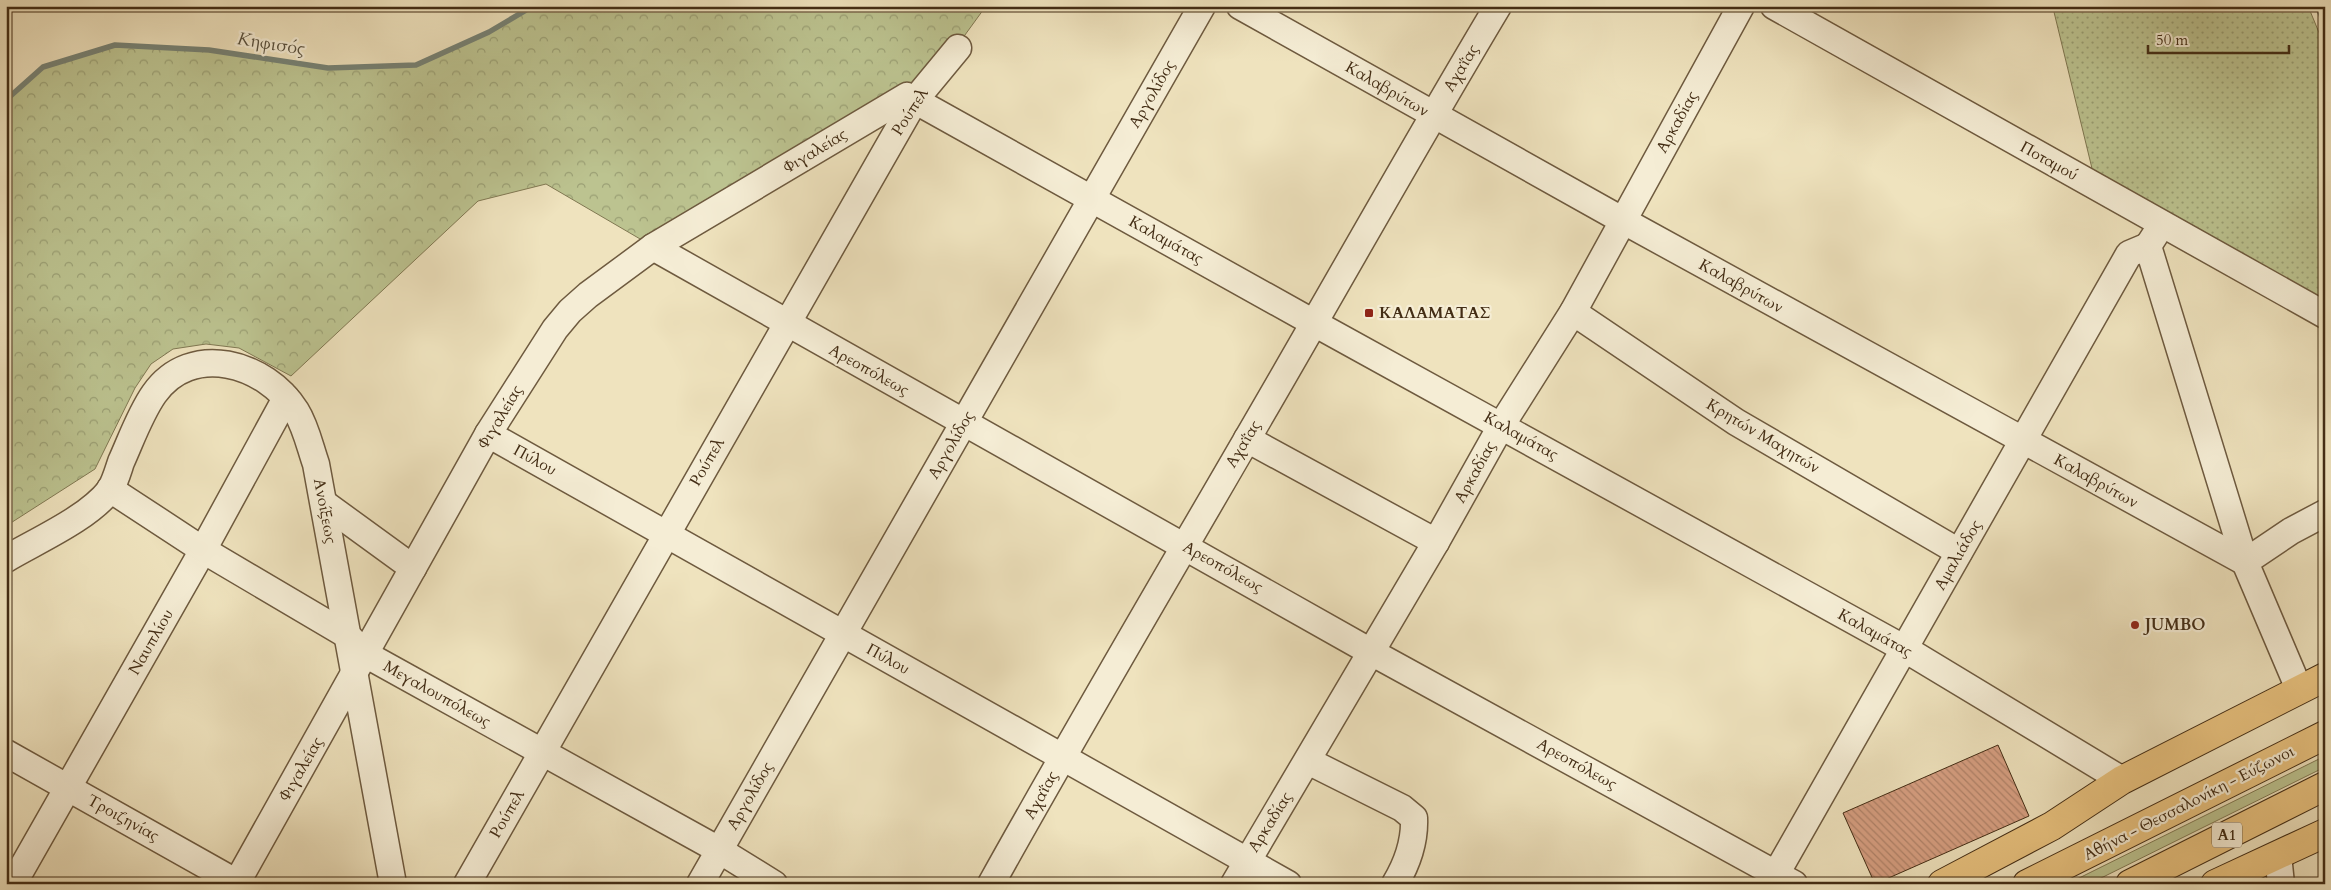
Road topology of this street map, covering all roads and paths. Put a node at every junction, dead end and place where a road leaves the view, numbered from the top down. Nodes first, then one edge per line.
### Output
1 (1202, 6) edge
2 (1240, 6) edge
3 (1498, 6) edge
4 (1741, 6) edge
5 (1774, 6) edge
6 (958, 48) dead end
7 (915, 100) junction
8 (1433, 115) junction
9 (1092, 198) junction
10 (1622, 220) junction
11 (2161, 225) junction
12 (2148, 246) junction
13 (653, 247) junction
14 (1573, 312) junction
15 (2325, 315) edge
16 (786, 323) junction
17 (1314, 323) junction
18 (286, 398) junction
19 (963, 423) junction
20 (1501, 426) junction
21 (488, 434) junction
22 (1247, 439) junction
23 (2024, 442) junction
24 (110, 489) junction
25 (325, 504) junction
26 (2325, 513) edge
27 (666, 534) junction
28 (1436, 542) junction
29 (1184, 545) junction
30 (203, 550) junction
31 (1959, 552) junction
32 (6, 559) edge
33 (2245, 562) junction
34 (413, 568) junction
35 (843, 633) junction
36 (347, 635) junction
37 (1905, 649) junction
38 (1371, 652) junction
39 (360, 664) junction
40 (2325, 677) edge
41 (2299, 689) junction
42 (2325, 735) edge
43 (6, 753) edge
44 (542, 753) junction
45 (1062, 757) junction
46 (1308, 761) junction
47 (2122, 780) junction
48 (2325, 786) edge
49 (67, 787) junction
50 (2325, 833) edge
51 (719, 850) junction
52 (2278, 855) junction
53 (1247, 860) junction
54 (1785, 879) edge
55 (237, 883) edge
56 (13, 884) edge
57 (393, 884) edge
58 (467, 884) edge
59 (700, 884) edge
60 (774, 884) edge
61 (991, 884) edge
62 (1234, 884) edge
63 (1288, 884) edge
64 (1396, 884) edge
65 (1942, 884) edge
66 (2027, 884) edge
67 (2130, 884) edge
68 (2215, 884) edge
69 (2281, 884) edge

1 - 9 street, Αργολίδος
2 - 8 street, Καλαβρύτων
3 - 8 street, Αχαΐας
4 - 10 street, Αρκαδίας
5 - 11 street, Ποταμού
6 - 7 street, Ρούπελ
7 - 9 street, Καλαμάτας
7 - 13 street, Φιγαλείας
7 - 16 street, Ρούπελ
8 - 10 street, Καλαβρύτων
8 - 17 street, Αχαΐας
9 - 17 street, Καλαμάτας
9 - 19 street, Αργολίδος
10 - 14 street, Αρκαδίας
10 - 23 street, Καλαβρύτων
11 - 12 street
11 - 15 street, Ποταμού
12 - 23 street, Αμαλιάδος
12 - 33 street
13 - 16 street, Αρεοπόλεως
13 - 21 street, Φιγαλείας
14 - 20 street, Αρκαδίας
14 - 31 street, Κρητών Μαχητών
16 - 19 street, Αρεοπόλεως
16 - 27 street, Ρούπελ
17 - 20 street, Καλαμάτας
17 - 22 street, Αχαΐας
18 - 24 street, Ανοίξεως
18 - 25 street, Ανοίξεως
18 - 30 street, Ναυπλίου
19 - 29 street, Αρεοπόλεως
19 - 35 street, Αργολίδος
20 - 28 street, Αρκαδίας
20 - 37 street, Καλαμάτας
21 - 27 street, Πύλου
21 - 34 street, Φιγαλείας
22 - 28 street
22 - 29 street, Αχαΐας
23 - 31 street, Αμαλιάδος
23 - 33 street, Καλαβρύτων
24 - 30 street
24 - 32 street
25 - 34 street
25 - 36 street, Ανοίξεως
26 - 33 street
27 - 35 street, Πύλου
27 - 44 street, Ρούπελ
28 - 38 street, Αρκαδίας
29 - 38 street, Αρεοπόλεως
29 - 45 street, Αχαΐας
30 - 36 street
30 - 49 street, Ναυπλίου
31 - 37 street, Αμαλιάδος
33 - 41 street
34 - 39 street, Φιγαλείας
35 - 45 street, Πύλου
35 - 51 street, Αργολίδος
36 - 39 street, Ανοίξεως
37 - 47 street, Καλαμάτας
37 - 54 street, Αμαλιάδος
38 - 46 street, Αρκαδίας
38 - 54 street, Αρεοπόλεως
39 - 44 street, Μεγαλουπόλεως
39 - 55 street, Φιγαλείας
39 - 57 street, Ανοίξεως
40 - 41 main road
41 - 47 main road
42 - 66 main road, Αθήνα - Θεσσαλονίκη - Εύζωνοι
43 - 49 street, Τροιζηνίας
44 - 51 street, Μεγαλουπόλεως
44 - 58 street, Ρούπελ
45 - 53 street, Πύλου
45 - 61 street, Αχαΐας
46 - 53 street, Αρκαδίας
46 - 64 street
47 - 65 main road
48 - 67 main road, Α1
49 - 55 street, Τροιζηνίας
49 - 56 street, Ναυπλίου
50 - 52 main road
51 - 59 street, Αργολίδος
51 - 60 street, Μεγαλουπόλεως
52 - 68 main road
52 - 69 street
53 - 62 street, Αρκαδίας
53 - 63 street, Πύλου

